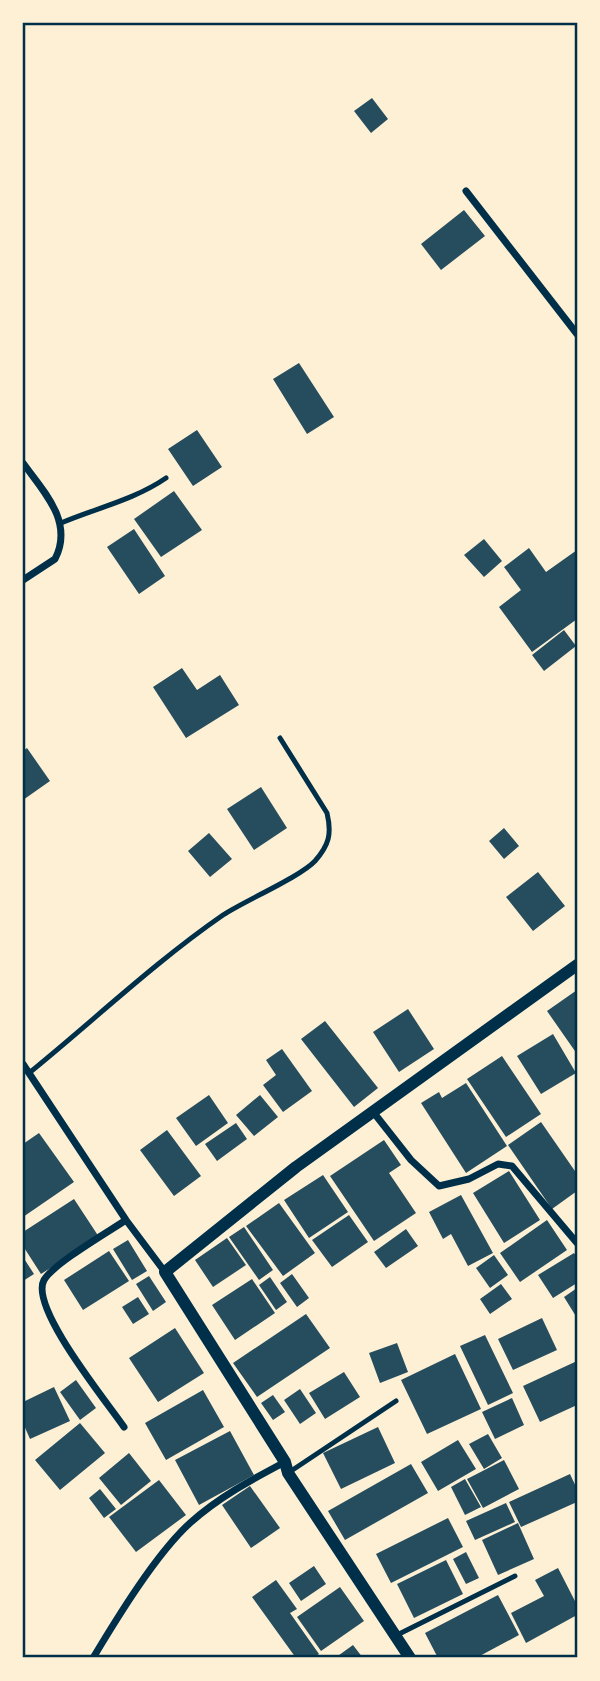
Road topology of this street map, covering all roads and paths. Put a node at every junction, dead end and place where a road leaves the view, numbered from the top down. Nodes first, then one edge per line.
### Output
1 (466, 191) dead end
2 (577, 334) edge
3 (23, 463) edge
4 (166, 478) dead end
5 (61, 523) junction
6 (23, 580) edge
7 (280, 738) dead end
8 (577, 965) edge
9 (23, 1064) edge
10 (29, 1073) junction
11 (374, 1113) junction
12 (126, 1220) junction
13 (577, 1243) edge
14 (165, 1272) junction
15 (397, 1401) dead end
16 (124, 1427) dead end
17 (286, 1467) junction
18 (515, 1576) dead end
19 (397, 1635) junction
20 (93, 1658) edge
21 (410, 1658) edge

1 - 2 street
3 - 5 street
4 - 5 lane
5 - 6 street
7 - 10 lane
8 - 11 street
9 - 10 street
10 - 12 street
11 - 13 street
11 - 14 street
12 - 14 street
12 - 16 street
14 - 17 street
15 - 17 lane
17 - 19 street
17 - 20 street
18 - 19 lane
19 - 21 street

